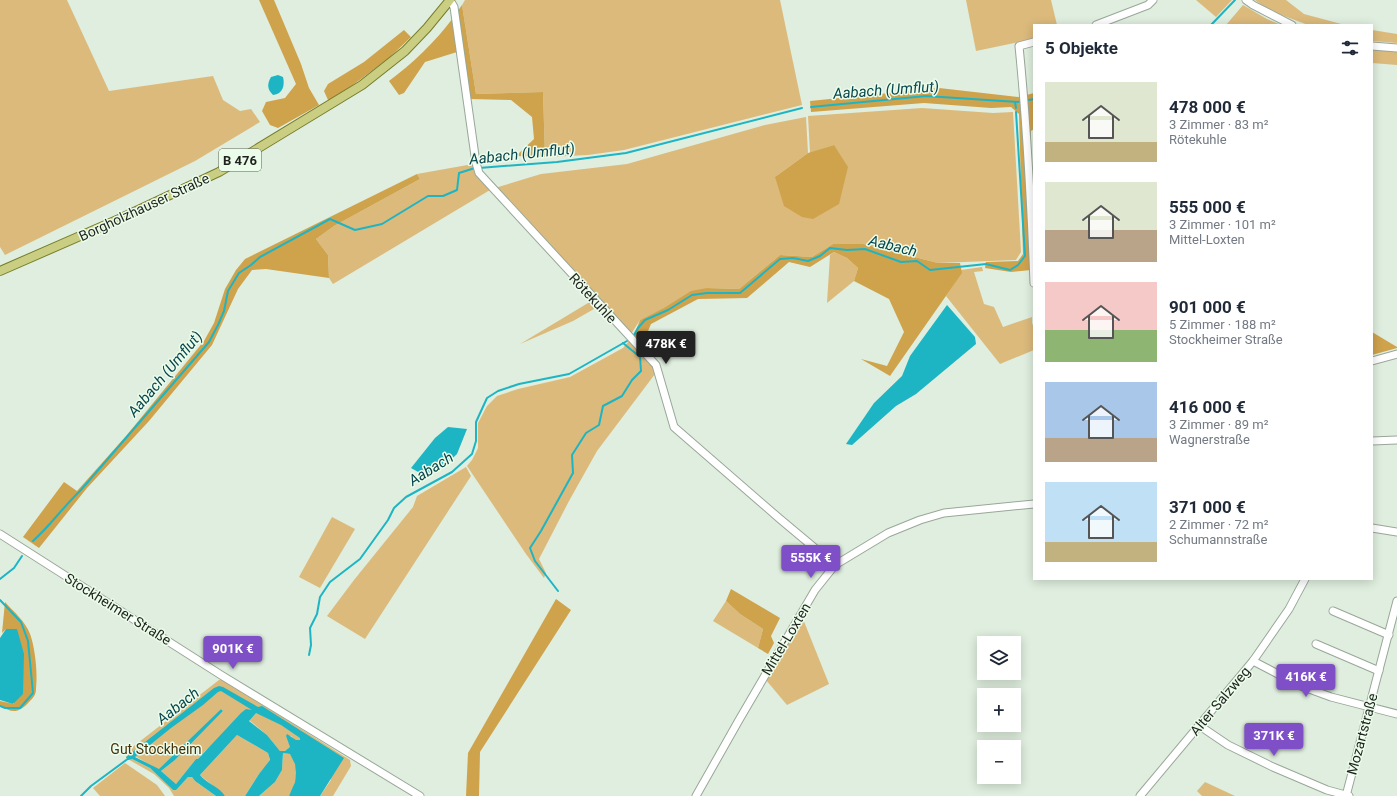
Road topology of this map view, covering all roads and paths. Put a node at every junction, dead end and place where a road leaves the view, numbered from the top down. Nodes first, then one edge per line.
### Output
1 (450, 0) edge
2 (1152, 0) edge
3 (1246, 0) edge
4 (1099, 24) edge
5 (1290, 24) edge
6 (1033, 42) edge
7 (1373, 46) edge
8 (1397, 48) edge
9 (1033, 255) edge
10 (0, 271) edge
11 (1397, 354) edge
12 (1373, 361) edge
13 (1397, 440) edge
14 (1373, 441) edge
15 (1033, 504) edge
16 (1373, 528) edge
17 (1397, 532) edge
18 (0, 534) edge
19 (835, 565) junction
20 (1304, 580) edge
21 (1397, 601) edge
22 (1333, 611) dead end
23 (1389, 635) junction
24 (1316, 644) dead end
25 (1254, 661) junction
26 (1379, 671) junction
27 (1370, 708) junction
28 (1397, 714) edge
29 (1200, 726) junction
30 (420, 796) edge
31 (696, 796) edge
32 (1140, 796) edge
33 (1347, 796) edge

1 - 10 main road, Borgholzhauser Straße / B 476
1 - 19 street, Rötekuhle
2 - 4 street
3 - 5 street
6 - 9 street
7 - 8 street
11 - 12 street
13 - 14 street
15 - 19 street, Mittel-Loxten
16 - 17 street
18 - 30 street, Stockheimer Straße
19 - 31 street, Mittel-Loxten
20 - 25 street, Alter Salzweg
21 - 23 street, Mozartstraße
22 - 23 street
23 - 26 street, Mozartstraße
24 - 26 street
25 - 27 street
25 - 29 street, Alter Salzweg
26 - 27 street, Mozartstraße
27 - 28 street
27 - 33 street, Mozartstraße
29 - 32 street, Alter Salzweg
29 - 33 street

